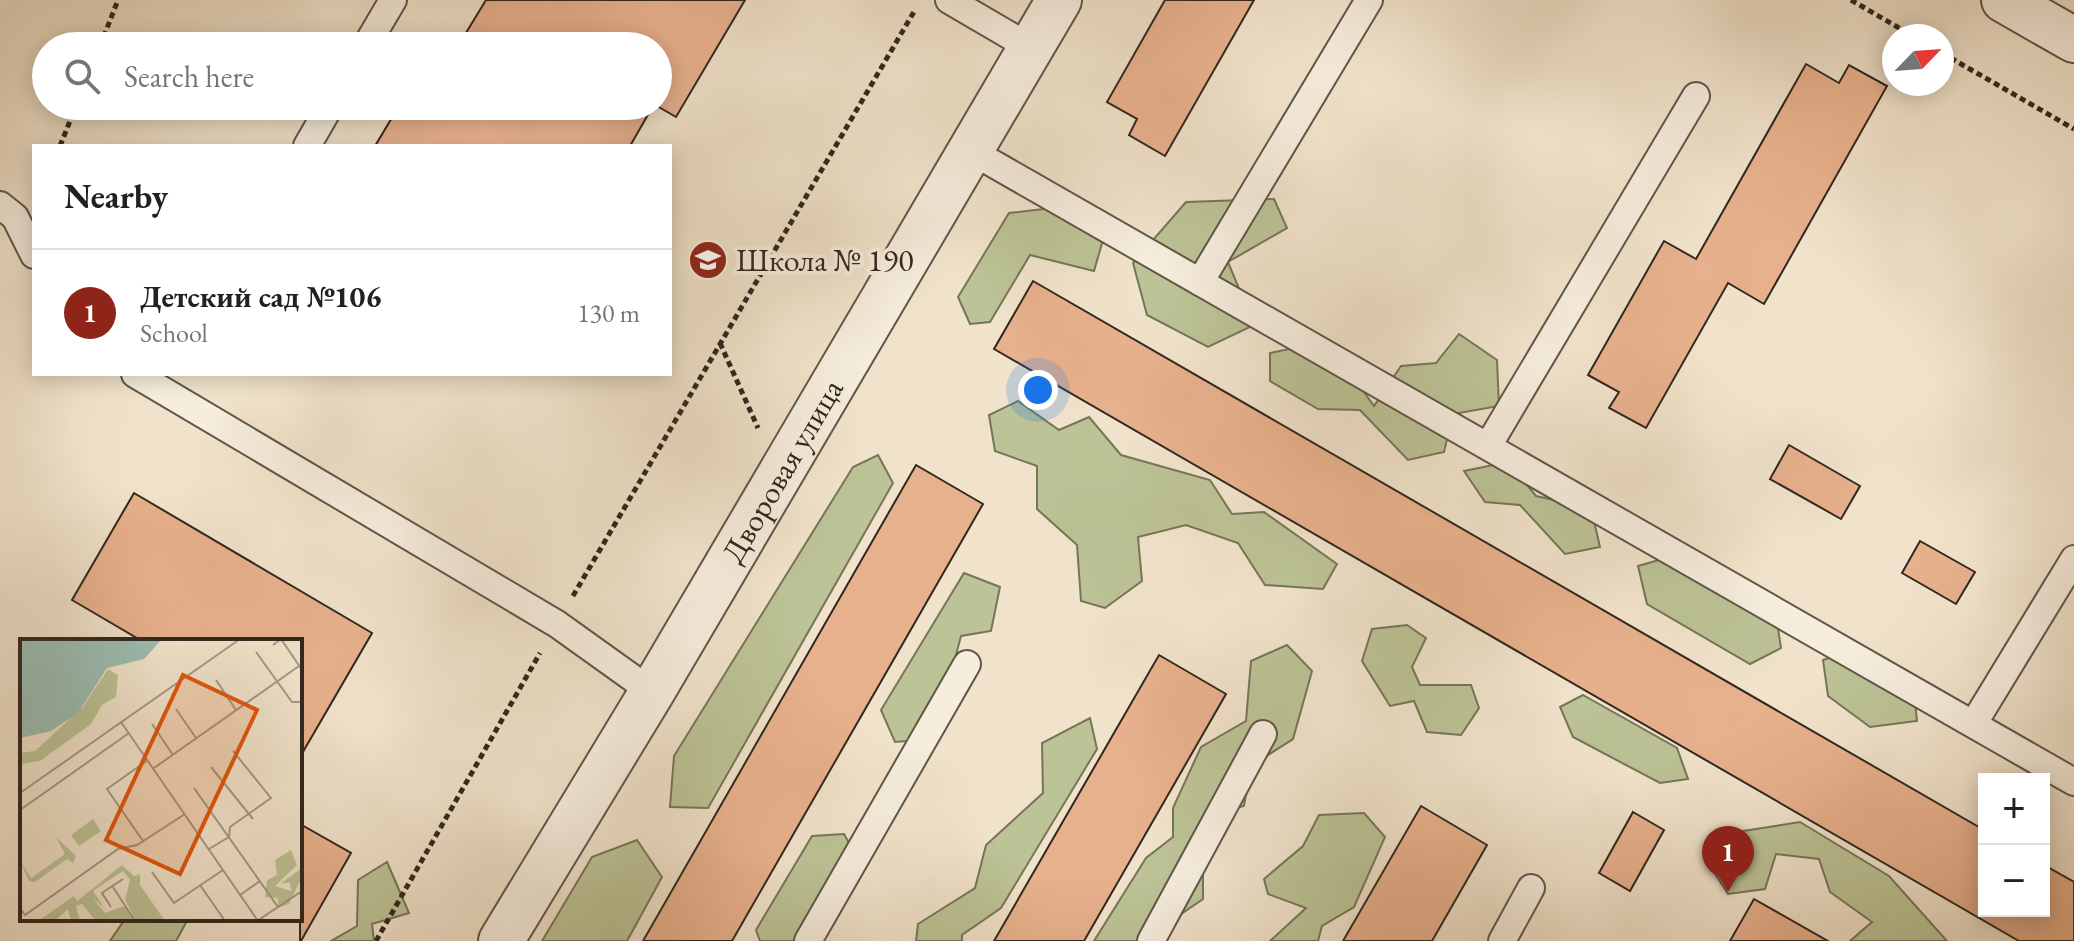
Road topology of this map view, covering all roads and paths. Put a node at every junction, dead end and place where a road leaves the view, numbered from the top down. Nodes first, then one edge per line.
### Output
1 (118, 0) edge
2 (393, 0) edge
3 (921, 0) edge
4 (949, 0) edge
5 (1059, 0) edge
6 (1369, 0) edge
7 (1851, 0) edge
8 (2004, 0) edge
9 (1892, 24) edge
10 (105, 32) edge
11 (374, 32) edge
12 (2074, 40) edge
13 (1031, 48) junction
14 (1954, 60) edge
15 (1696, 96) dead end
16 (70, 120) edge
17 (322, 120) edge
18 (2074, 129) edge
19 (61, 144) edge
20 (308, 144) edge
21 (971, 151) junction
22 (0, 205) edge
23 (32, 251) edge
24 (1200, 282) junction
25 (720, 343) junction
26 (143, 376) edge
27 (170, 383) edge
28 (1488, 446) junction
29 (780, 476) junction
30 (2074, 559) edge
31 (557, 624) junction
32 (967, 664) dead end
33 (652, 692) junction
34 (1974, 723) junction
35 (1263, 734) dead end
36 (2074, 782) edge
37 (1531, 888) dead end
38 (376, 941) edge
39 (501, 941) edge
40 (808, 941) edge
41 (1151, 941) edge
42 (1502, 941) edge

1 - 10 path
2 - 11 lane
3 - 25 path
4 - 13 lane
5 - 13 street, Дворовая улица
6 - 24 lane
7 - 9 path
8 - 12 street
13 - 21 street, Дворовая улица
14 - 18 path
15 - 28 lane
16 - 19 path
17 - 20 lane
21 - 24 lane
21 - 29 street, Дворовая улица
22 - 23 lane
24 - 28 lane
25 - 29 path
25 - 31 path
26 - 27 lane
27 - 31 lane
28 - 34 lane
29 - 33 street, Дворовая улица
30 - 34 lane
31 - 33 lane
31 - 38 path
32 - 40 lane
33 - 39 street, Дворовая улица
34 - 36 lane
35 - 41 lane
37 - 42 lane

